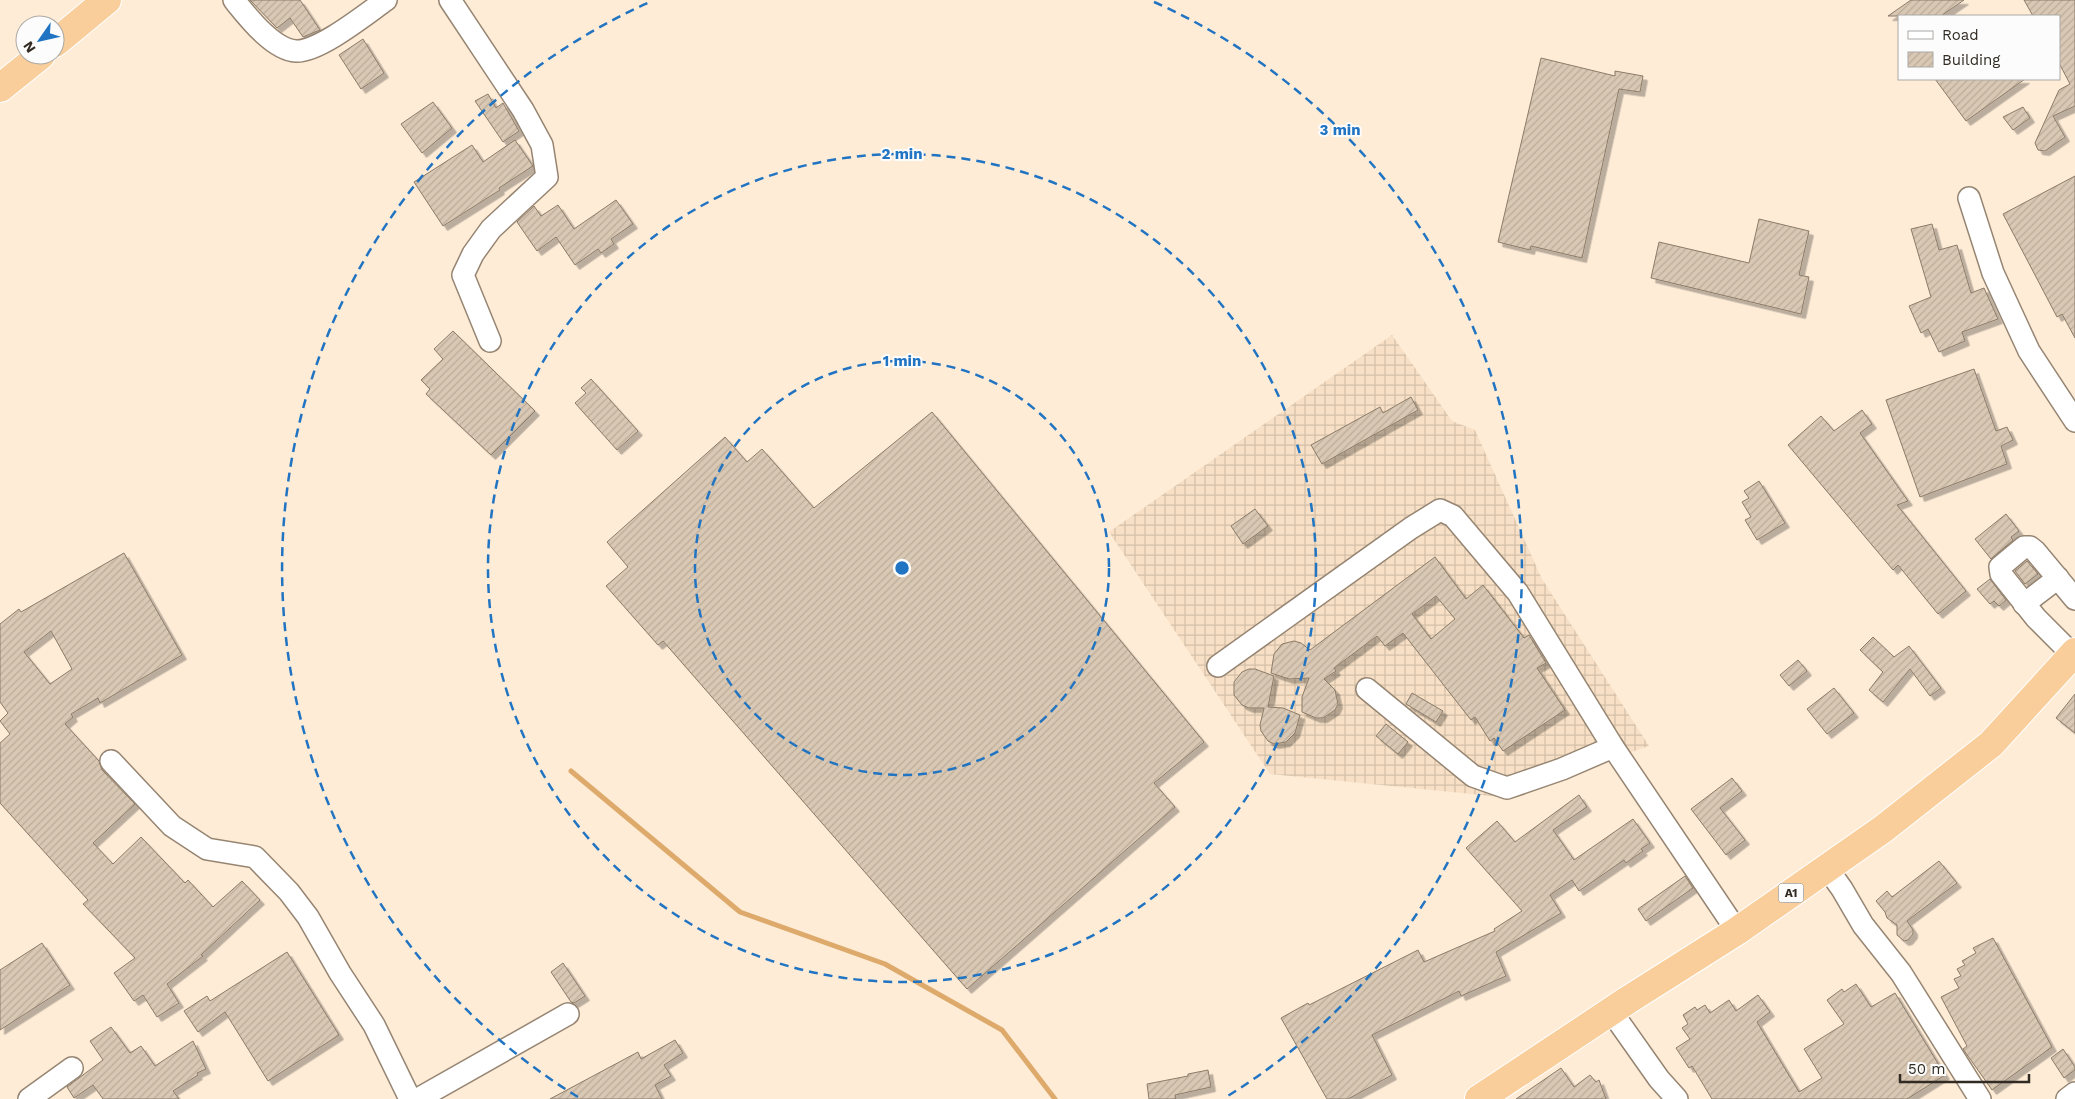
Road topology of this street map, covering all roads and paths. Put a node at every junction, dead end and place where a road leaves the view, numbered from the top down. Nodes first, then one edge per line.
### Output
1 (107, 0) edge
2 (234, 0) edge
3 (386, 0) edge
4 (450, 0) edge
5 (65, 35) edge
6 (29, 65) edge
7 (2, 87) edge
8 (1969, 198) dead end
9 (490, 341) dead end
10 (2075, 421) edge
11 (2058, 578) junction
12 (2075, 599) edge
13 (2024, 604) junction
14 (2074, 653) edge
15 (1218, 666) dead end
16 (1367, 689) dead end
17 (1613, 746) junction
18 (111, 762) dead end
19 (1827, 868) junction
20 (1737, 931) junction
21 (1611, 1011) junction
22 (568, 1014) dead end
23 (72, 1068) dead end
24 (2075, 1092) edge
25 (29, 1099) edge
26 (410, 1099) edge
27 (418, 1099) edge
28 (1479, 1099) edge
29 (1677, 1099) edge
30 (1980, 1099) edge
31 (2066, 1099) edge

1 - 5 highway
2 - 3 street
4 - 9 street
6 - 7 highway
8 - 10 street
11 - 12 street
11 - 13 street
11 - 13 street
13 - 14 street
14 - 19 highway, A1
15 - 17 street
16 - 17 street
17 - 20 street
18 - 26 street
19 - 20 highway, A1
19 - 30 street
20 - 21 highway, A1
21 - 28 highway, A1
21 - 29 street
22 - 27 street
23 - 25 street
24 - 31 street

